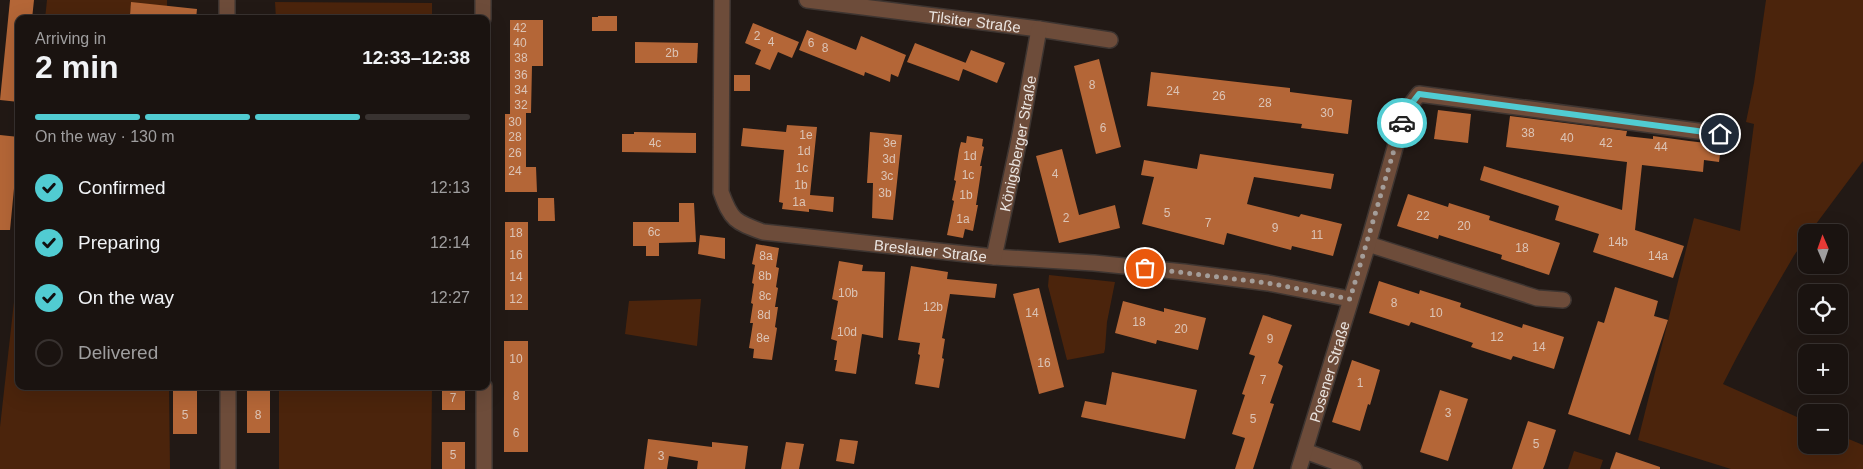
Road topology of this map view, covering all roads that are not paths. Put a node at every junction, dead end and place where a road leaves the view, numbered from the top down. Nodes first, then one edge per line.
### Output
1 (227, 0) edge
2 (484, 0) edge
3 (722, 0) edge
4 (807, 0) edge
5 (227, 15) edge
6 (484, 15) edge
7 (1039, 29) junction
8 (1110, 40) dead end
9 (1720, 134) dead end
10 (1368, 244) junction
11 (994, 257) junction
12 (1350, 299) junction
13 (1563, 300) dead end
14 (228, 390) edge
15 (484, 390) edge
16 (1305, 451) junction
17 (228, 469) edge
18 (484, 469) edge
19 (1299, 469) edge
20 (1354, 469) edge

1 - 5 street
2 - 6 street
3 - 11 street, Breslauer Straße
4 - 7 street, Tilsiter Straße
7 - 8 street, Tilsiter Straße
7 - 11 street, Königsberger Straße
9 - 10 street, Posener Straße
10 - 12 street, Posener Straße
10 - 13 street
11 - 12 street, Breslauer Straße
12 - 16 street, Posener Straße
14 - 17 street
15 - 18 street
16 - 19 street, Posener Straße
16 - 20 street

